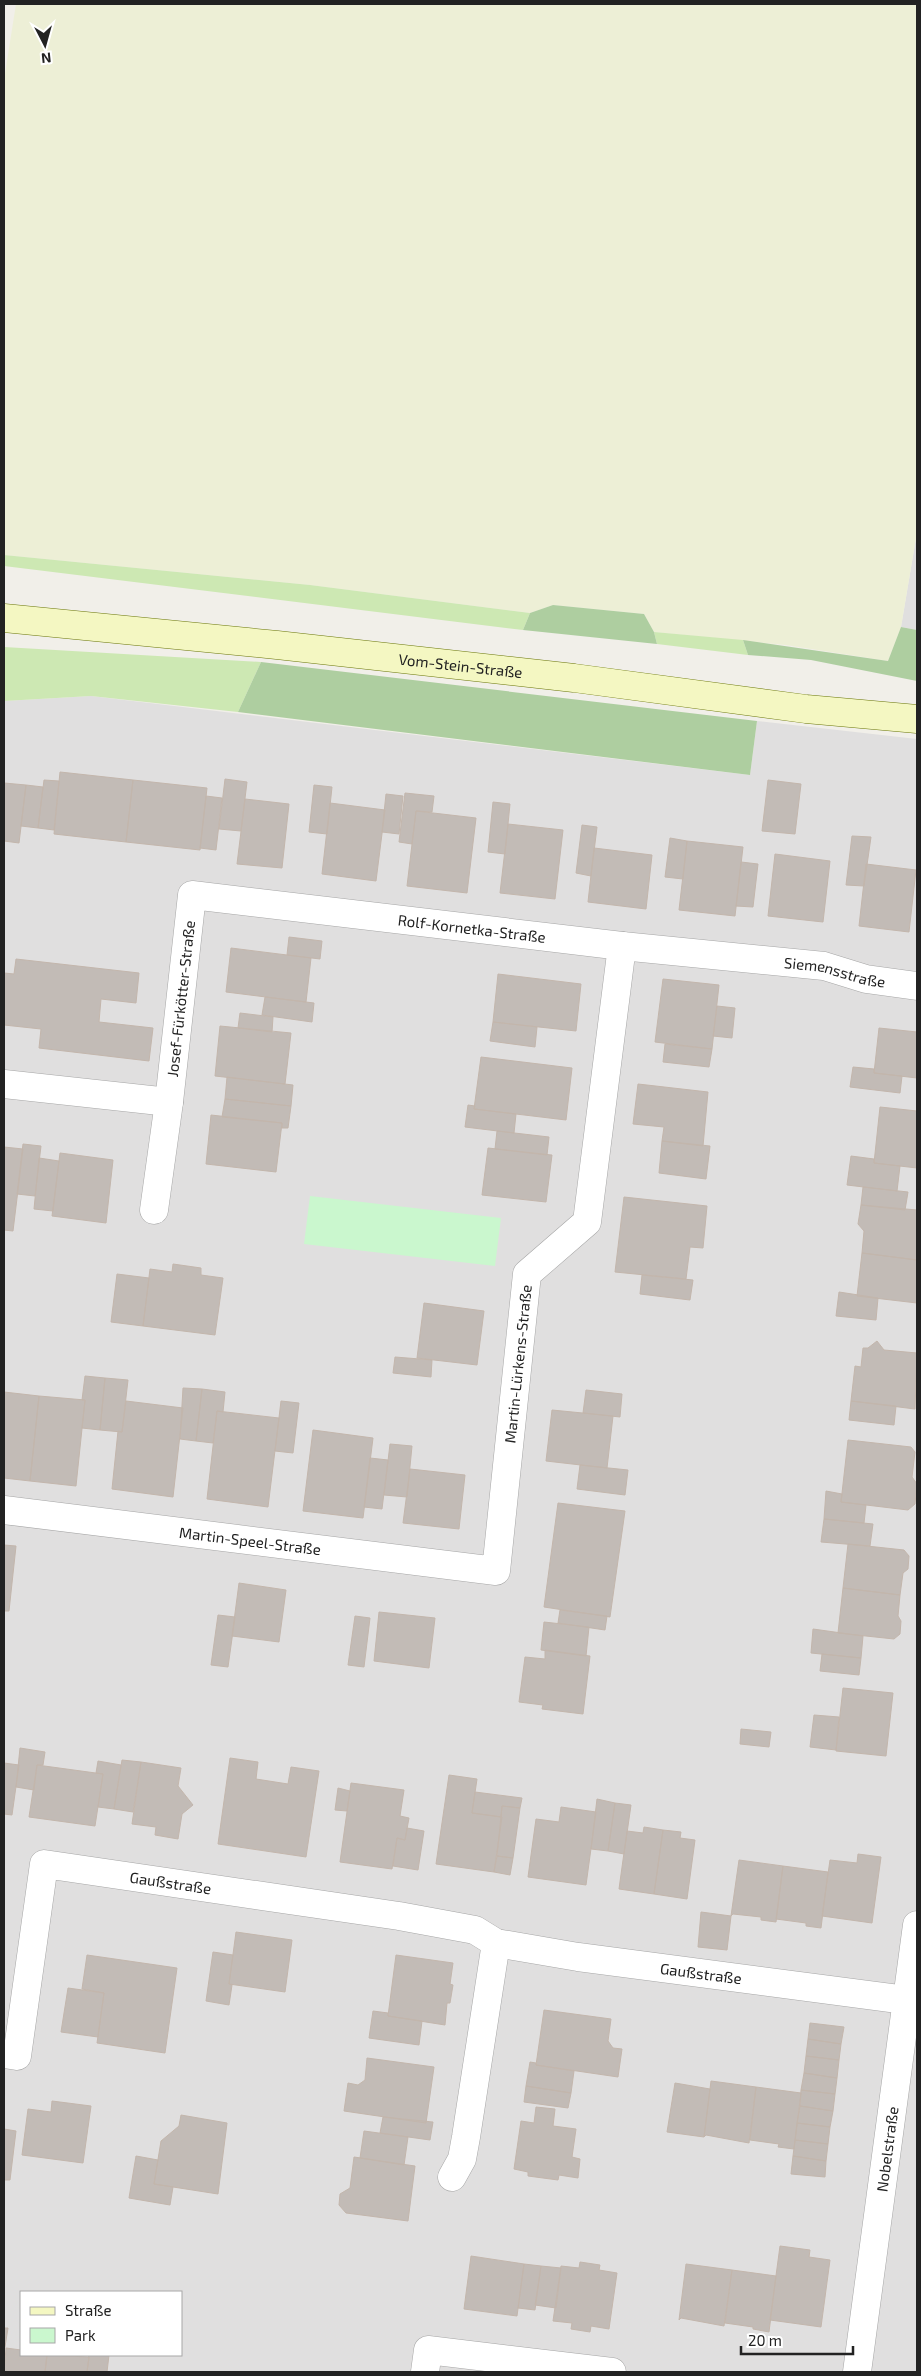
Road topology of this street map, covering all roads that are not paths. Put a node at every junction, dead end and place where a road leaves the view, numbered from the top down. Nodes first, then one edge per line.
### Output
1 (4, 618) edge
2 (917, 719) edge
3 (192, 895) joint
4 (622, 946) junction
5 (752, 958) joint
6 (917, 986) edge
7 (4, 1084) edge
8 (169, 1102) junction
9 (154, 1210) dead end
10 (4, 1510) edge
11 (496, 1571) joint
12 (917, 1925) edge
13 (496, 1943) junction
14 (906, 2000) junction
15 (4, 2054) edge
16 (452, 2176) dead end
17 (426, 2372) edge
18 (612, 2372) edge
19 (857, 2372) edge

1 - 2 main road, Vom-Stein-Straße
3 - 4 street, Rolf-Kornetka-Straße
3 - 8 street, Josef-Fürkötter-Straße
4 - 5 street, Rolf-Kornetka-Straße
4 - 11 street, Martin-Lürkens-Straße
5 - 6 street, Siemensstraße
7 - 8 street
8 - 9 street, Josef-Fürkötter-Straße
10 - 11 street, Martin-Speel-Straße
12 - 14 street, Nobelstraße
13 - 14 street, Gaußstraße
13 - 15 street, Gaußstraße
13 - 16 street
14 - 19 street, Nobelstraße
17 - 18 street

